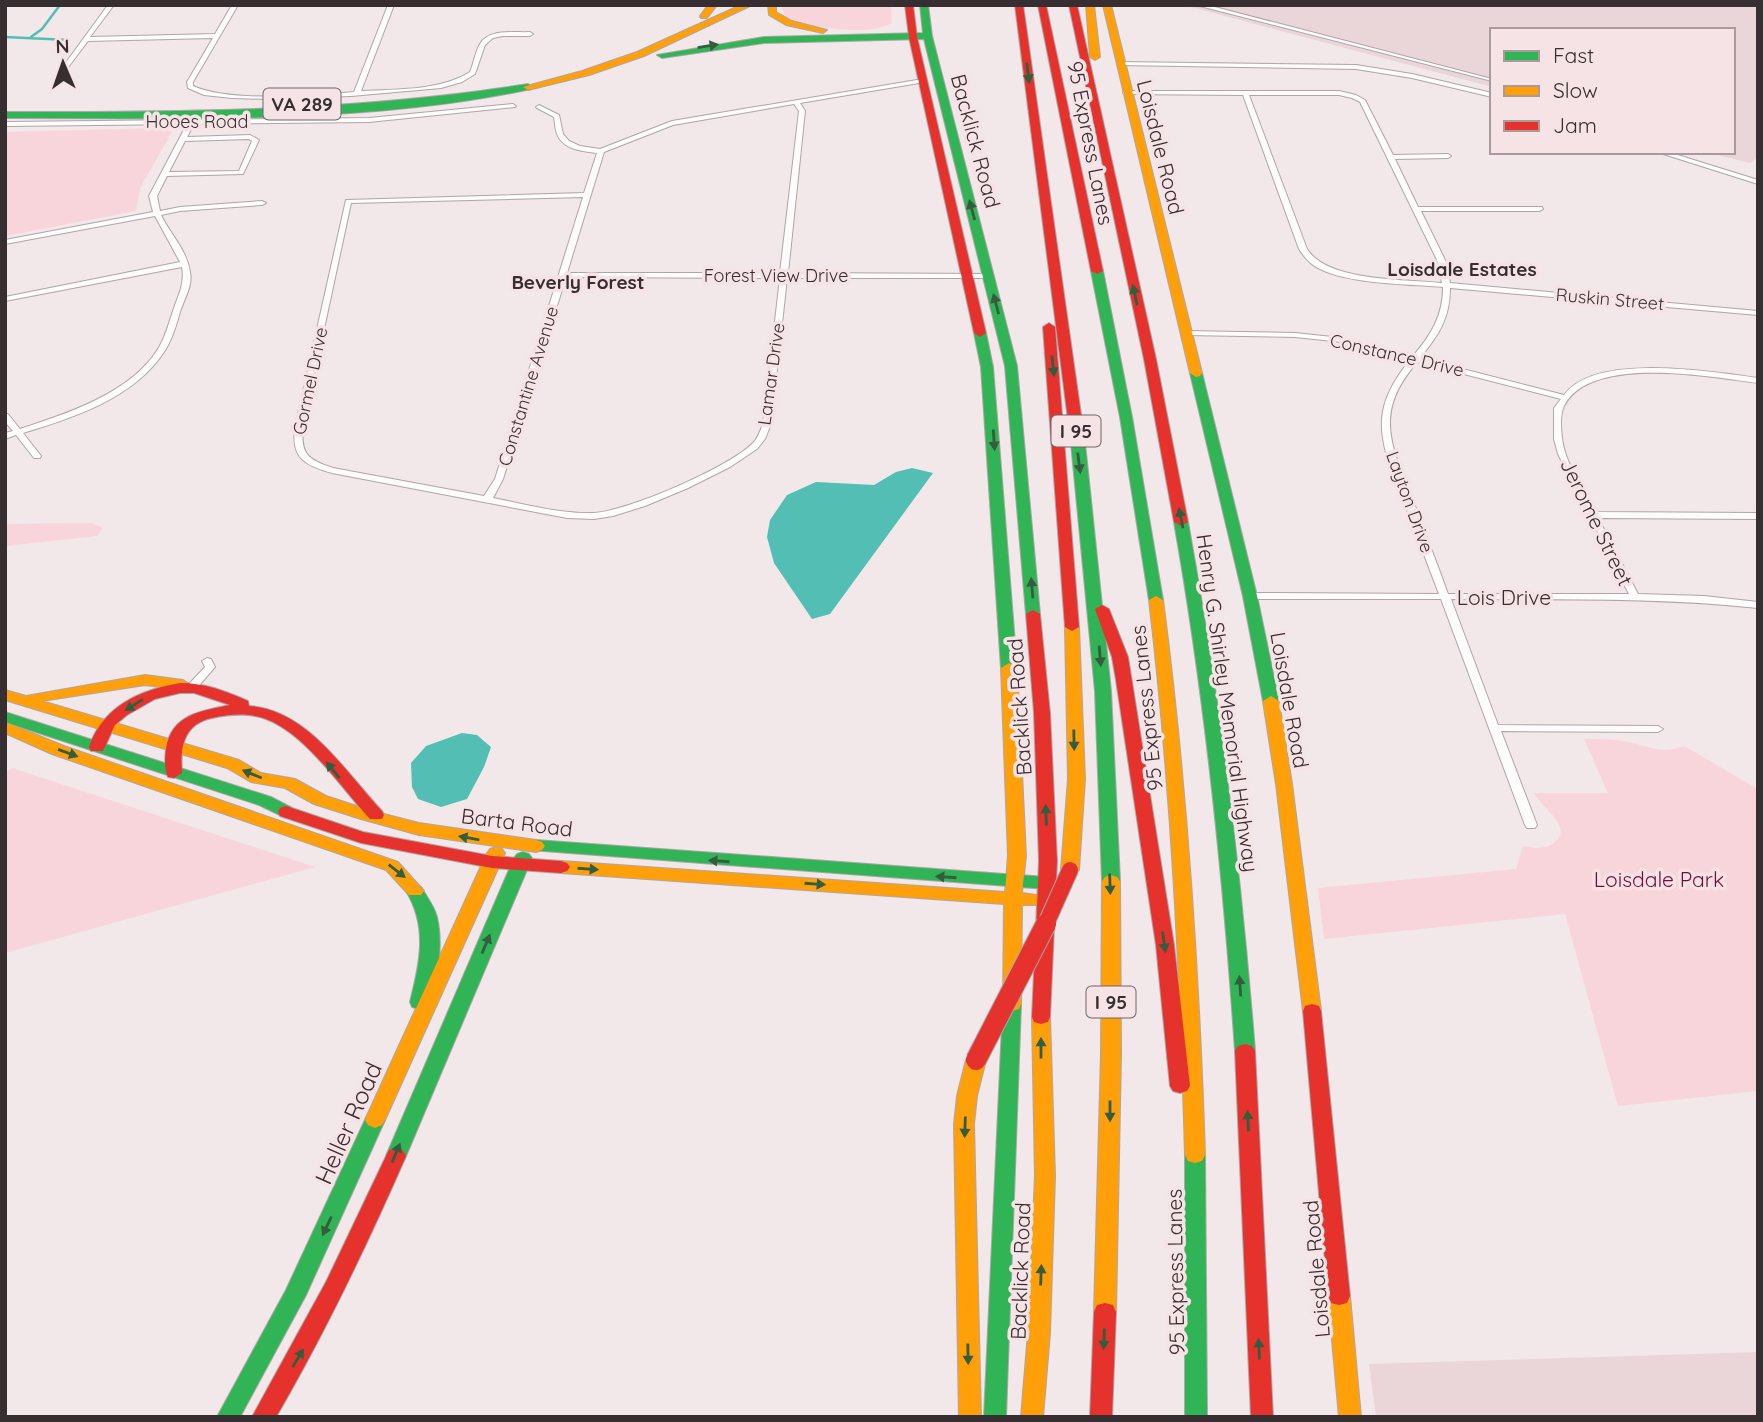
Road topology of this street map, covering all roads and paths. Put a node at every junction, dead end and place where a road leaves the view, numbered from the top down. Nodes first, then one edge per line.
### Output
1 (111, 5) edge
2 (235, 5) edge
3 (391, 5) edge
4 (726, 5) edge
5 (748, 5) edge
6 (772, 5) edge
7 (909, 5) edge
8 (923, 5) edge
9 (1019, 5) edge
10 (1042, 5) edge
11 (1055, 5) edge
12 (1073, 5) edge
13 (1090, 5) edge
14 (1107, 5) edge
15 (1199, 5) edge
16 (708, 11) edge
17 (530, 34) dead end
18 (920, 34) junction
19 (218, 36) junction
20 (88, 39) junction
21 (619, 63) junction
22 (1119, 64) junction
23 (61, 73) dead end
24 (1490, 80) edge
25 (923, 81) junction
26 (1091, 89) junction
27 (357, 93) junction
28 (1126, 93) junction
29 (1245, 93) junction
30 (1490, 95) edge
31 (796, 102) junction
32 (1062, 104) junction
33 (513, 106) dead end
34 (5, 107) edge
35 (539, 107) dead end
36 (5, 114) edge
37 (192, 121) junction
38 (5, 124) edge
39 (182, 139) junction
40 (601, 151) junction
41 (1667, 154) edge
42 (1448, 156) dead end
43 (1390, 157) junction
44 (163, 174) junction
45 (1758, 182) edge
46 (588, 195) junction
47 (262, 203) dead end
48 (1416, 209) junction
49 (1539, 209) dead end
50 (158, 213) junction
51 (5, 242) edge
52 (184, 264) junction
53 (1054, 274) junction
54 (563, 275) junction
55 (784, 275) junction
56 (969, 276) junction
57 (989, 276) junction
58 (1447, 285) junction
59 (5, 299) edge
60 (1758, 313) edge
61 (1185, 333) junction
62 (1418, 358) junction
63 (1758, 381) edge
64 (1563, 397) junction
65 (5, 416) edge
66 (18, 432) junction
67 (5, 436) edge
68 (37, 456) dead end
69 (486, 500) junction
70 (1592, 515) junction
71 (1758, 516) edge
72 (1094, 589) junction
73 (1250, 596) junction
74 (1445, 597) junction
75 (1635, 597) junction
76 (1758, 605) edge
77 (207, 661) dead end
78 (192, 687) junction
79 (13, 696) edge
80 (244, 705) junction
81 (5, 717) edge
82 (107, 725) junction
83 (5, 727) edge
84 (1495, 728) junction
85 (1658, 729) dead end
86 (171, 746) junction
87 (97, 747) junction
88 (174, 773) junction
89 (380, 818) junction
90 (1531, 825) dead end
91 (322, 841) junction
92 (388, 842) junction
93 (501, 844) junction
94 (529, 847) junction
95 (492, 862) junction
96 (520, 865) junction
97 (1014, 881) junction
98 (1046, 883) junction
99 (1013, 899) junction
100 (1045, 901) junction
101 (405, 1051) junction
102 (1197, 1258) junction
103 (228, 1417) edge
104 (263, 1417) edge
105 (970, 1417) edge
106 (995, 1417) edge
107 (1032, 1417) edge
108 (1101, 1417) edge
109 (1196, 1417) edge
110 (1262, 1417) edge
111 (1350, 1417) edge

1 - 20 street
2 - 19 street
3 - 27 street
4 - 16 main road, VA 289
5 - 21 main road, VA 289
6 - 18 main road
7 - 18 main road, Backlick Road
8 - 18 main road, Backlick Road
9 -> 53 main road, I 95
10 - 32 main road, 95 Express Lanes
11 - 32 main road
12 - 26 main road, Henry G. Shirley Memorial Highway
13 - 26 main road
14 - 22 main road, Loisdale Road
15 - 24 street
16 - 34 main road, VA 289
17 - 27 street
21 -> 18 main road
18 - 25 main road, Backlick Road
57 -> 18 main road, Backlick Road
19 - 20 street
19 - 27 street
20 - 23 street
21 - 36 main road, VA 289
22 - 28 main road, Loisdale Road
22 - 30 street
25 - 31 street
25 - 56 main road, Backlick Road
110 -> 26 main road, Henry G. Shirley Memorial Highway
28 - 29 street, Layton Drive
28 - 61 main road, Loisdale Road
29 - 43 street, Layton Drive
29 - 58 street, Ruskin Street
31 - 40 street
31 - 55 street, Lamar Drive
32 - 102 main road, 95 Express Lanes
33 - 37 street, Hooes Road
35 - 40 street
37 - 38 street, Hooes Road
37 - 39 street
39 - 44 street
39 - 44 street
40 - 46 street, Constantine Avenue
41 - 45 street
42 - 43 street
43 - 48 street, Layton Drive
44 - 50 street
46 - 54 street, Constantine Avenue
46 - 69 street, Gormel Drive
47 - 50 street
48 - 49 street
48 - 58 street, Layton Drive
50 - 51 street
50 - 52 street
52 - 59 street
52 - 66 street
53 -> 72 main road, I 95
53 -> 105 main road, bridge
54 - 55 street, Forest View Drive
54 - 69 street, Constantine Avenue
55 - 56 street, Forest View Drive
55 - 69 street, Lamar Drive
56 - 57 street, Forest View Drive
56 -> 97 main road, Backlick Road
98 -> 57 main road, Backlick Road
58 - 60 street, Ruskin Street
58 - 62 street, Layton Drive
61 - 62 street, Constance Drive
61 - 73 main road, Loisdale Road
62 - 64 street, Constance Drive
62 - 74 street, Layton Drive
63 - 64 street
64 - 70 street, Jerome Street
65 - 66 street
66 - 67 street
66 - 68 street
70 - 71 street
70 - 75 street, Jerome Street
72 -> 102 main road
72 -> 108 main road, I 95
73 - 74 street, Lois Drive
73 - 111 main road, Loisdale Road
74 - 75 street, Lois Drive
74 - 84 street, Layton Drive
75 - 76 street, Lois Drive
77 - 78 street
78 - 79 main road
78 - 80 main road
78 -> 82 main road
79 - 82 main road, Barta Road
80 - 86 main road
89 -> 80 main road
81 - 87 main road, Barta Road
82 - 86 main road, Barta Road
82 - 87 main road
83 -> 91 main road
84 - 85 street
84 - 90 street, Layton Drive
86 - 88 main road
89 -> 86 main road, Barta Road
87 - 88 main road, Barta Road
88 - 92 main road, Barta Road
93 -> 89 main road, Barta Road
91 - 92 main road
91 -> 101 main road
92 - 95 main road, Barta Road
93 - 94 main road, Barta Road
93 - 95 main road, Heller Road
94 - 96 main road
97 -> 94 main road, Barta Road
95 - 96 main road, Barta Road
95 - 101 main road, Heller Road
96 -> 99 main road, Barta Road
104 -> 96 main road
97 - 98 main road, Barta Road
97 - 99 main road, Backlick Road
98 - 100 main road, Backlick Road
99 - 100 main road, Barta Road
99 - 106 main road, Backlick Road
107 -> 100 main road, Backlick Road
101 -> 103 main road, Heller Road
102 - 109 main road, 95 Express Lanes

